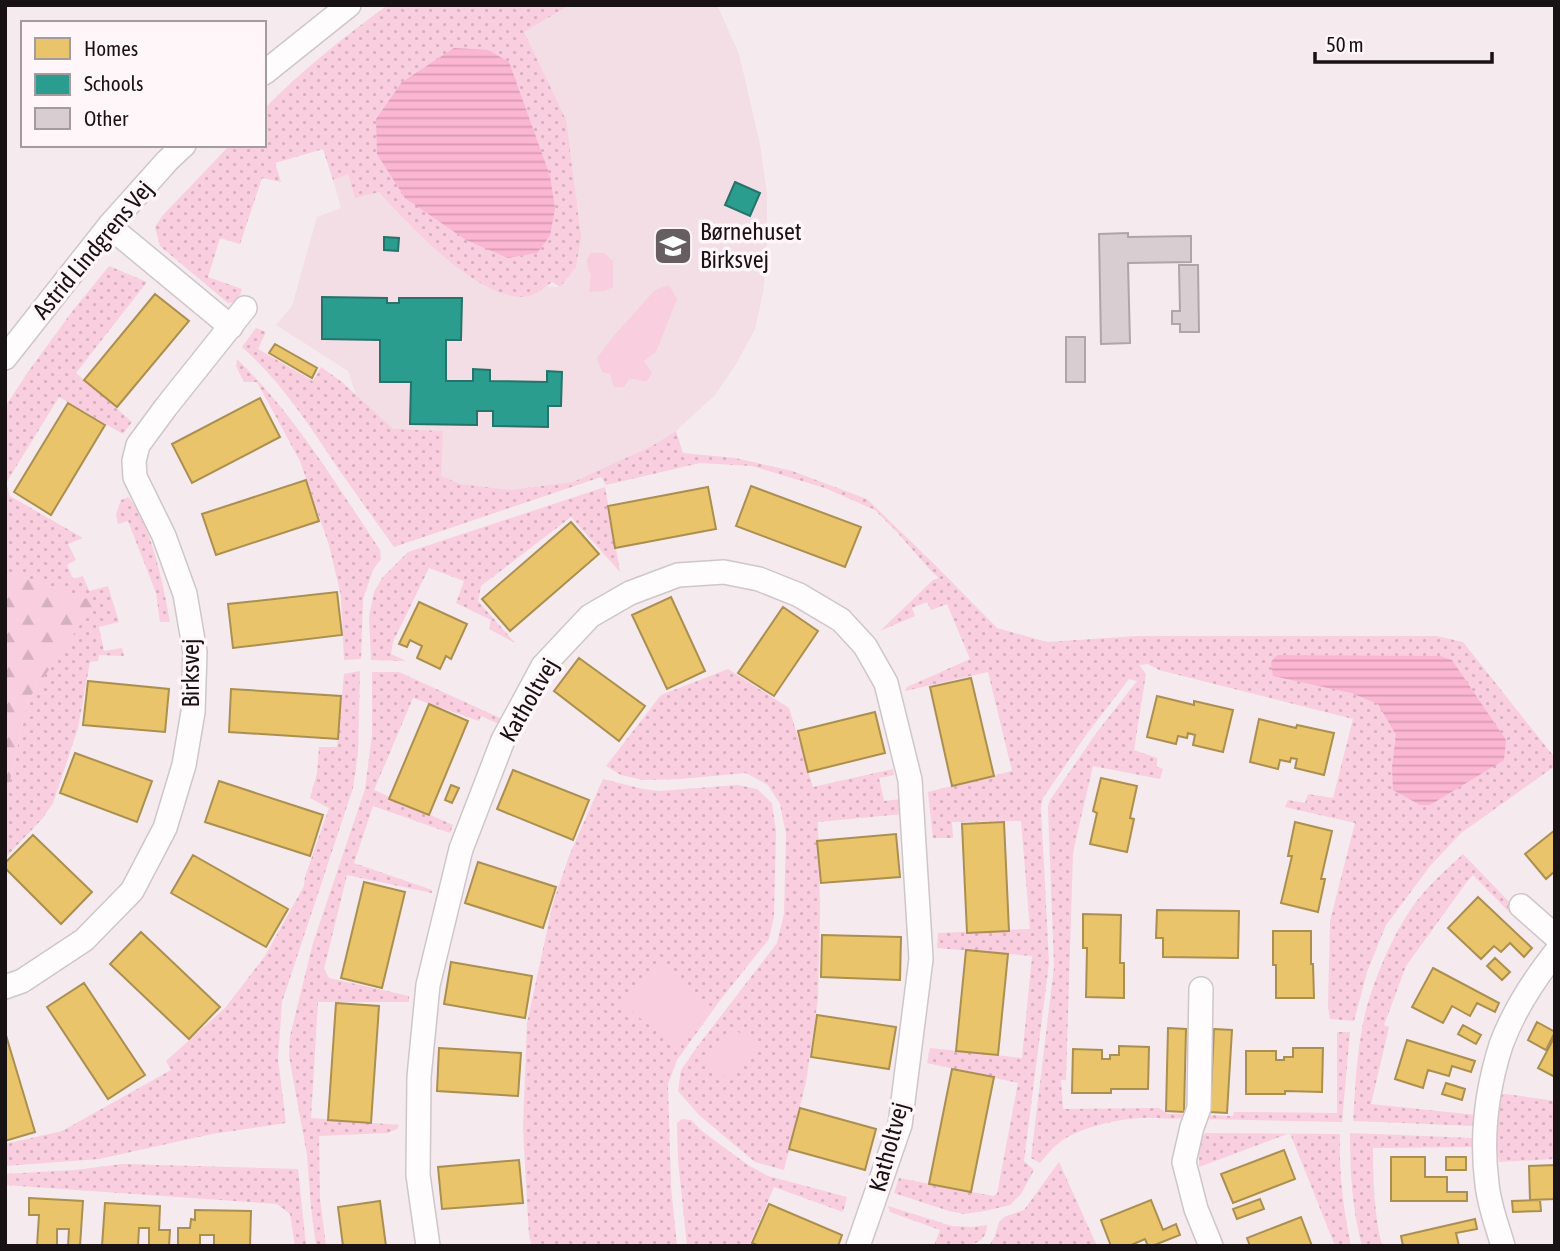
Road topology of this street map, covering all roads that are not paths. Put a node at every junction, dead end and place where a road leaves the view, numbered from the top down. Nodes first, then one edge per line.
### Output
1 (349, 5) edge
2 (266, 71) edge
3 (182, 147) edge
4 (109, 226) junction
5 (245, 307) dead end
6 (231, 327) junction
7 (5, 358) edge
8 (1521, 906) dead end
9 (1555, 936) edge
10 (1555, 953) edge
11 (5, 987) edge
12 (1201, 989) dead end
13 (428, 1246) edge
14 (858, 1246) edge
15 (1211, 1246) edge
16 (1503, 1246) edge

1 - 2 street
3 - 4 street, Astrid Lindgrens Vej
4 - 6 street
4 - 7 street, Astrid Lindgrens Vej
5 - 6 street, Birksvej
6 - 11 street, Birksvej
8 - 9 street
10 - 16 street
12 - 15 street
13 - 14 street, Katholtvej

